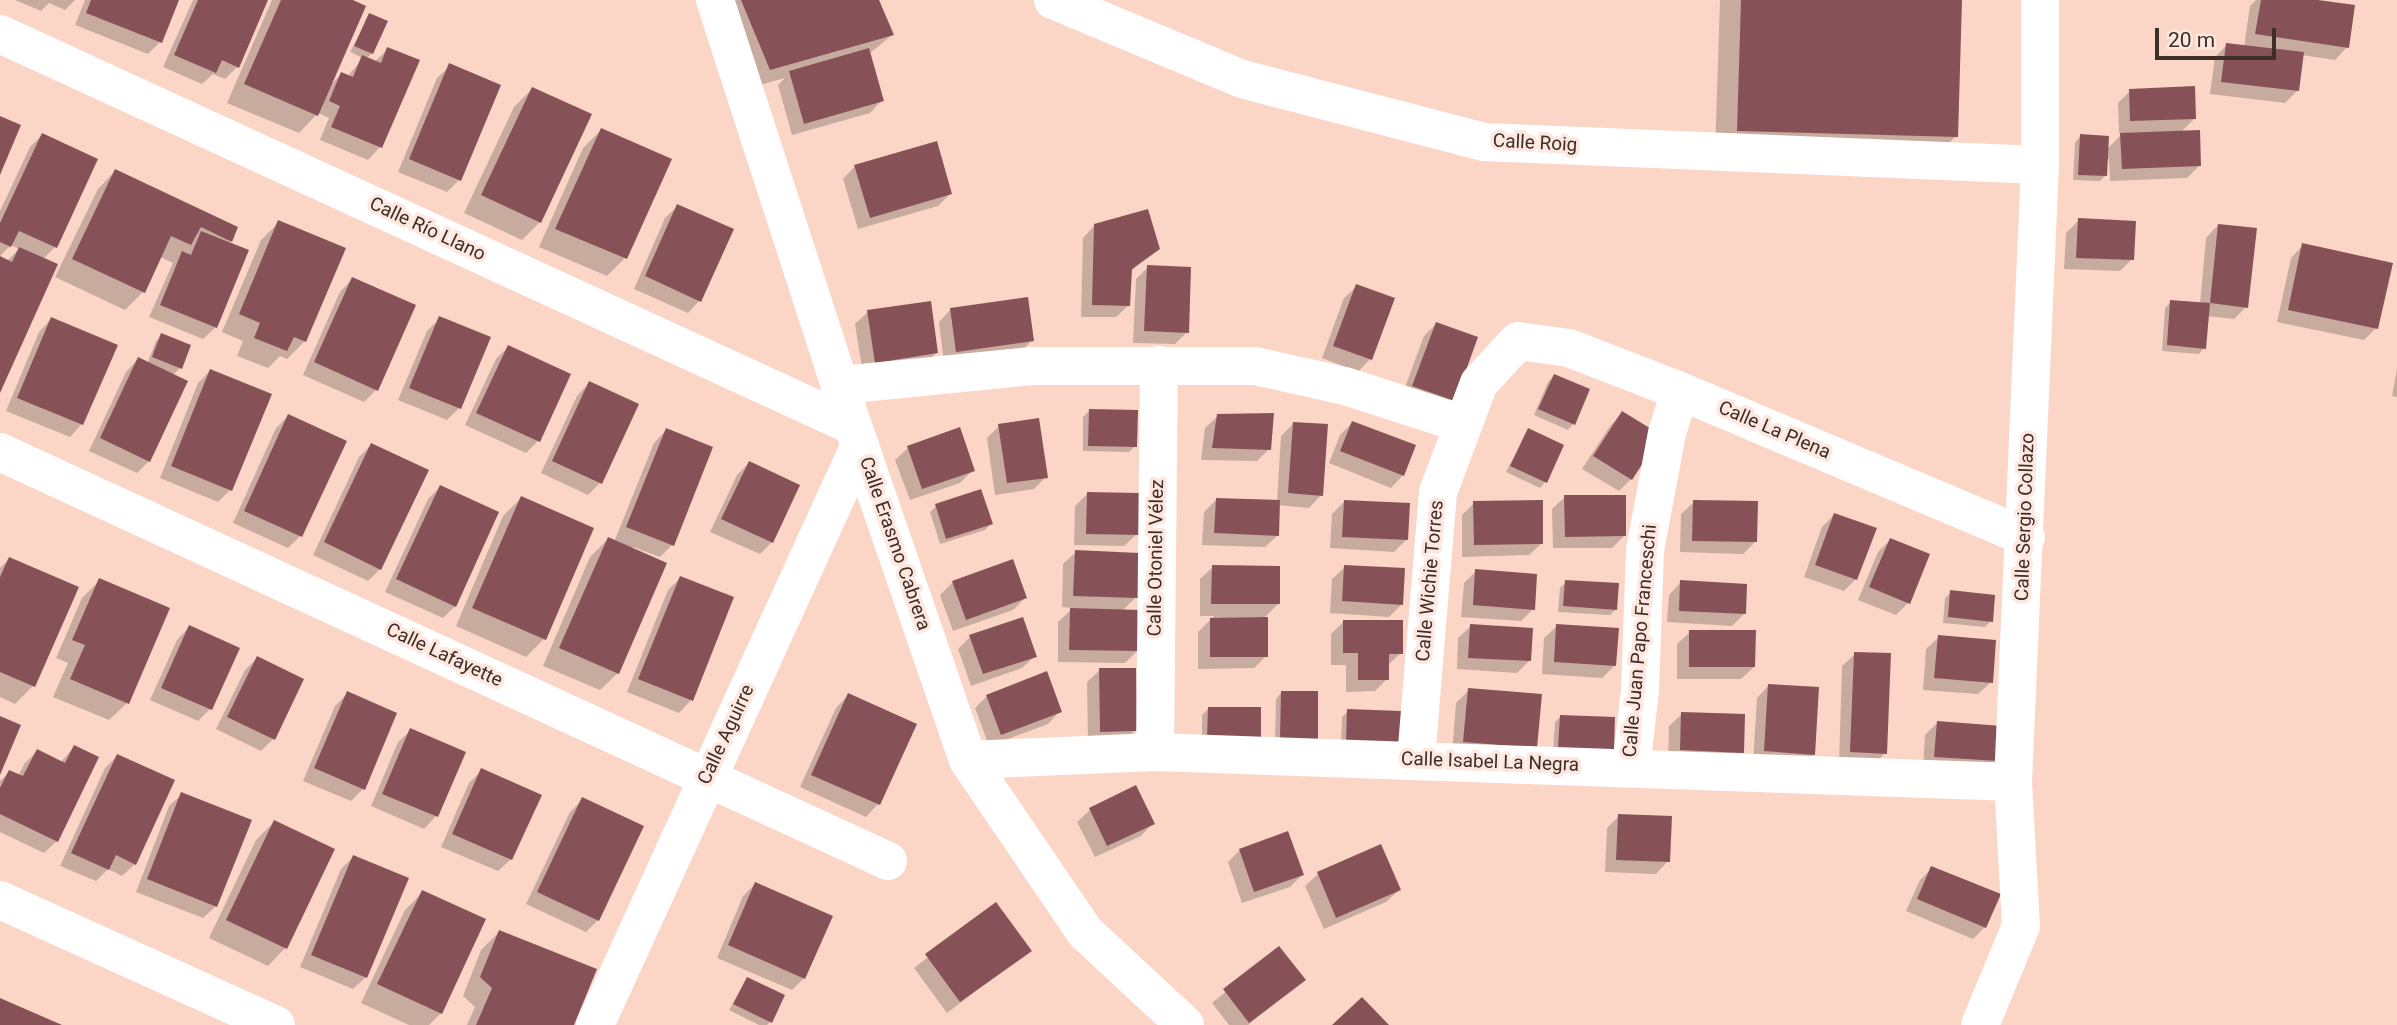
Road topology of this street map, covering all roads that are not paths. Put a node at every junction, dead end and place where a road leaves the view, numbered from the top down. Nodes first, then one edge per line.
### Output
1 (715, 0) edge
2 (1053, 0) edge
3 (2040, 0) edge
4 (0, 34) edge
5 (2040, 165) junction
6 (1518, 341) joint
7 (1159, 365) junction
8 (842, 386) junction
9 (1680, 391) junction
10 (1463, 424) junction
11 (857, 436) junction
12 (0, 452) edge
13 (2025, 537) junction
14 (1155, 752) junction
15 (1416, 759) junction
16 (968, 760) junction
17 (1630, 768) junction
18 (708, 777) junction
19 (2013, 782) junction
20 (888, 860) dead end
21 (0, 900) edge
22 (276, 1025) edge
23 (595, 1025) edge
24 (1185, 1025) edge
25 (1980, 1025) edge

1 - 8 street, Calle Erasmo Cabrera
2 - 5 street, Calle Roig
3 - 5 street, Calle Sergio Collazo
4 - 11 street, Calle Río Llano
5 - 13 street, Calle Sergio Collazo
6 - 9 street, Calle La Plena
6 - 10 street, Calle Wichie Torres
7 - 8 street
7 - 10 street
7 - 14 street, Calle Otoniel Vélez
8 - 11 street, Calle Erasmo Cabrera
9 - 13 street, Calle La Plena
9 - 17 street, Calle Juan Papo Franceschi
10 - 15 street, Calle Wichie Torres
11 - 16 street, Calle Erasmo Cabrera
11 - 18 street, Calle Aguirre
12 - 18 street, Calle Lafayette
13 - 19 street, Calle Sergio Collazo
14 - 15 street, Calle Isabel La Negra
14 - 16 street, Calle Isabel La Negra
15 - 17 street, Calle Isabel La Negra
16 - 24 street, Calle Erasmo Cabrera
17 - 19 street, Calle Isabel La Negra
18 - 20 street, Calle Lafayette
18 - 23 street, Calle Aguirre
19 - 25 street, Calle Sergio Collazo
21 - 22 street

